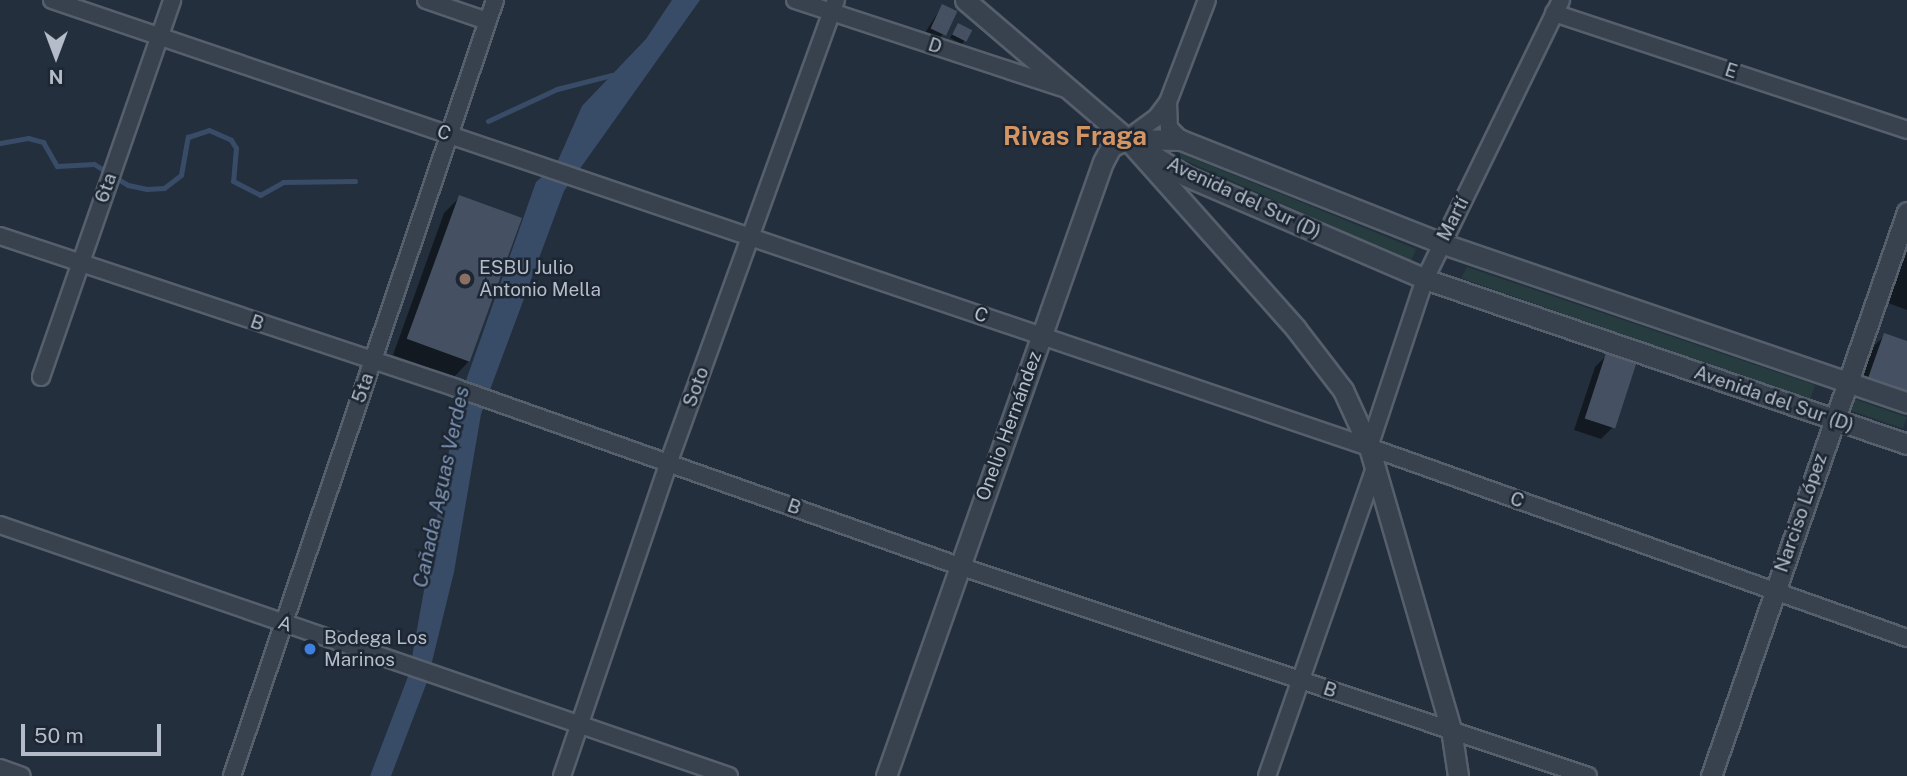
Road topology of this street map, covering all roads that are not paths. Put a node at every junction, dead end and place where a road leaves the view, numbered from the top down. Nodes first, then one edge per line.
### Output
1 (52, 0) edge
2 (172, 0) edge
3 (426, 0) edge
4 (495, 0) edge
5 (795, 0) edge
6 (965, 0) edge
7 (1207, 0) edge
8 (834, 6) edge
9 (1558, 7) edge
10 (488, 21) junction
11 (159, 36) junction
12 (1074, 92) junction
13 (1168, 102) junction
14 (1907, 130) edge
15 (449, 135) junction
16 (1127, 139) junction
17 (1181, 140) junction
18 (1186, 176) junction
19 (1177, 196) junction
20 (1907, 212) edge
21 (0, 236) edge
22 (751, 237) junction
23 (1441, 243) junction
24 (80, 263) junction
25 (1425, 279) junction
26 (1041, 336) junction
27 (372, 362) junction
28 (41, 377) dead end
29 (1847, 384) junction
30 (1907, 403) edge
31 (1834, 420) junction
32 (1907, 443) edge
33 (1369, 447) junction
34 (668, 464) junction
35 (1375, 468) junction
36 (0, 525) edge
37 (959, 566) junction
38 (1774, 591) junction
39 (284, 623) junction
40 (1907, 638) edge
41 (1300, 680) junction
42 (579, 724) junction
43 (1451, 729) junction
44 (0, 768) edge
45 (22, 776) edge
46 (232, 776) edge
47 (562, 776) edge
48 (729, 776) edge
49 (886, 776) edge
50 (1267, 776) edge
51 (1458, 776) edge
52 (1588, 776) edge
53 (1711, 776) edge

1 - 11 street, C
2 - 11 street, 6ta
3 - 10 street
4 - 10 street, 5ta
5 - 8 street, D
6 - 12 street
7 - 13 street, Onelio Hernández
8 - 12 street, D
8 - 22 street, Soto
9 - 14 street, E
9 - 23 street, Martí
10 - 15 street, 5ta
11 - 15 street, C
11 - 24 street, 6ta
12 - 16 street
13 - 16 street, Onelio Hernández
13 - 17 street
15 - 22 street, C
15 - 27 street, 5ta
16 - 17 street, Avenida del Sur (D)
16 - 18 street, Avenida del Sur (D)
16 - 19 street
16 - 26 street, Onelio Hernández
17 - 23 street, Avenida del Sur (D)
18 - 19 street
18 - 25 street, Avenida del Sur (D)
19 - 33 street
20 - 29 street, Narciso López
21 - 24 street, B
22 - 26 street, C
22 - 34 street, Soto
23 - 25 street, Martí
23 - 29 street, Avenida del Sur (D)
24 - 27 street, B
24 - 28 street, 6ta
25 - 31 street, Avenida del Sur (D)
25 - 33 street, Martí
26 - 33 street, C
26 - 37 street, Onelio Hernández
27 - 34 street, B
27 - 39 street, 5ta
29 - 30 street, Avenida del Sur (D)
29 - 31 street, Narciso López
31 - 32 street, Avenida del Sur (D)
31 - 38 street, Narciso López
33 - 35 street
33 - 38 street, C
34 - 37 street, B
34 - 42 street, Soto
35 - 41 street
35 - 43 street
36 - 39 street, A
37 - 41 street, B
37 - 49 street, Onelio Hernández
38 - 40 street, C
38 - 53 street, Narciso López
39 - 42 street, A
39 - 46 street, 5ta
41 - 43 street, B
41 - 50 street
42 - 47 street, Soto
42 - 48 street, A
43 - 51 street
43 - 52 street, B
44 - 45 street

